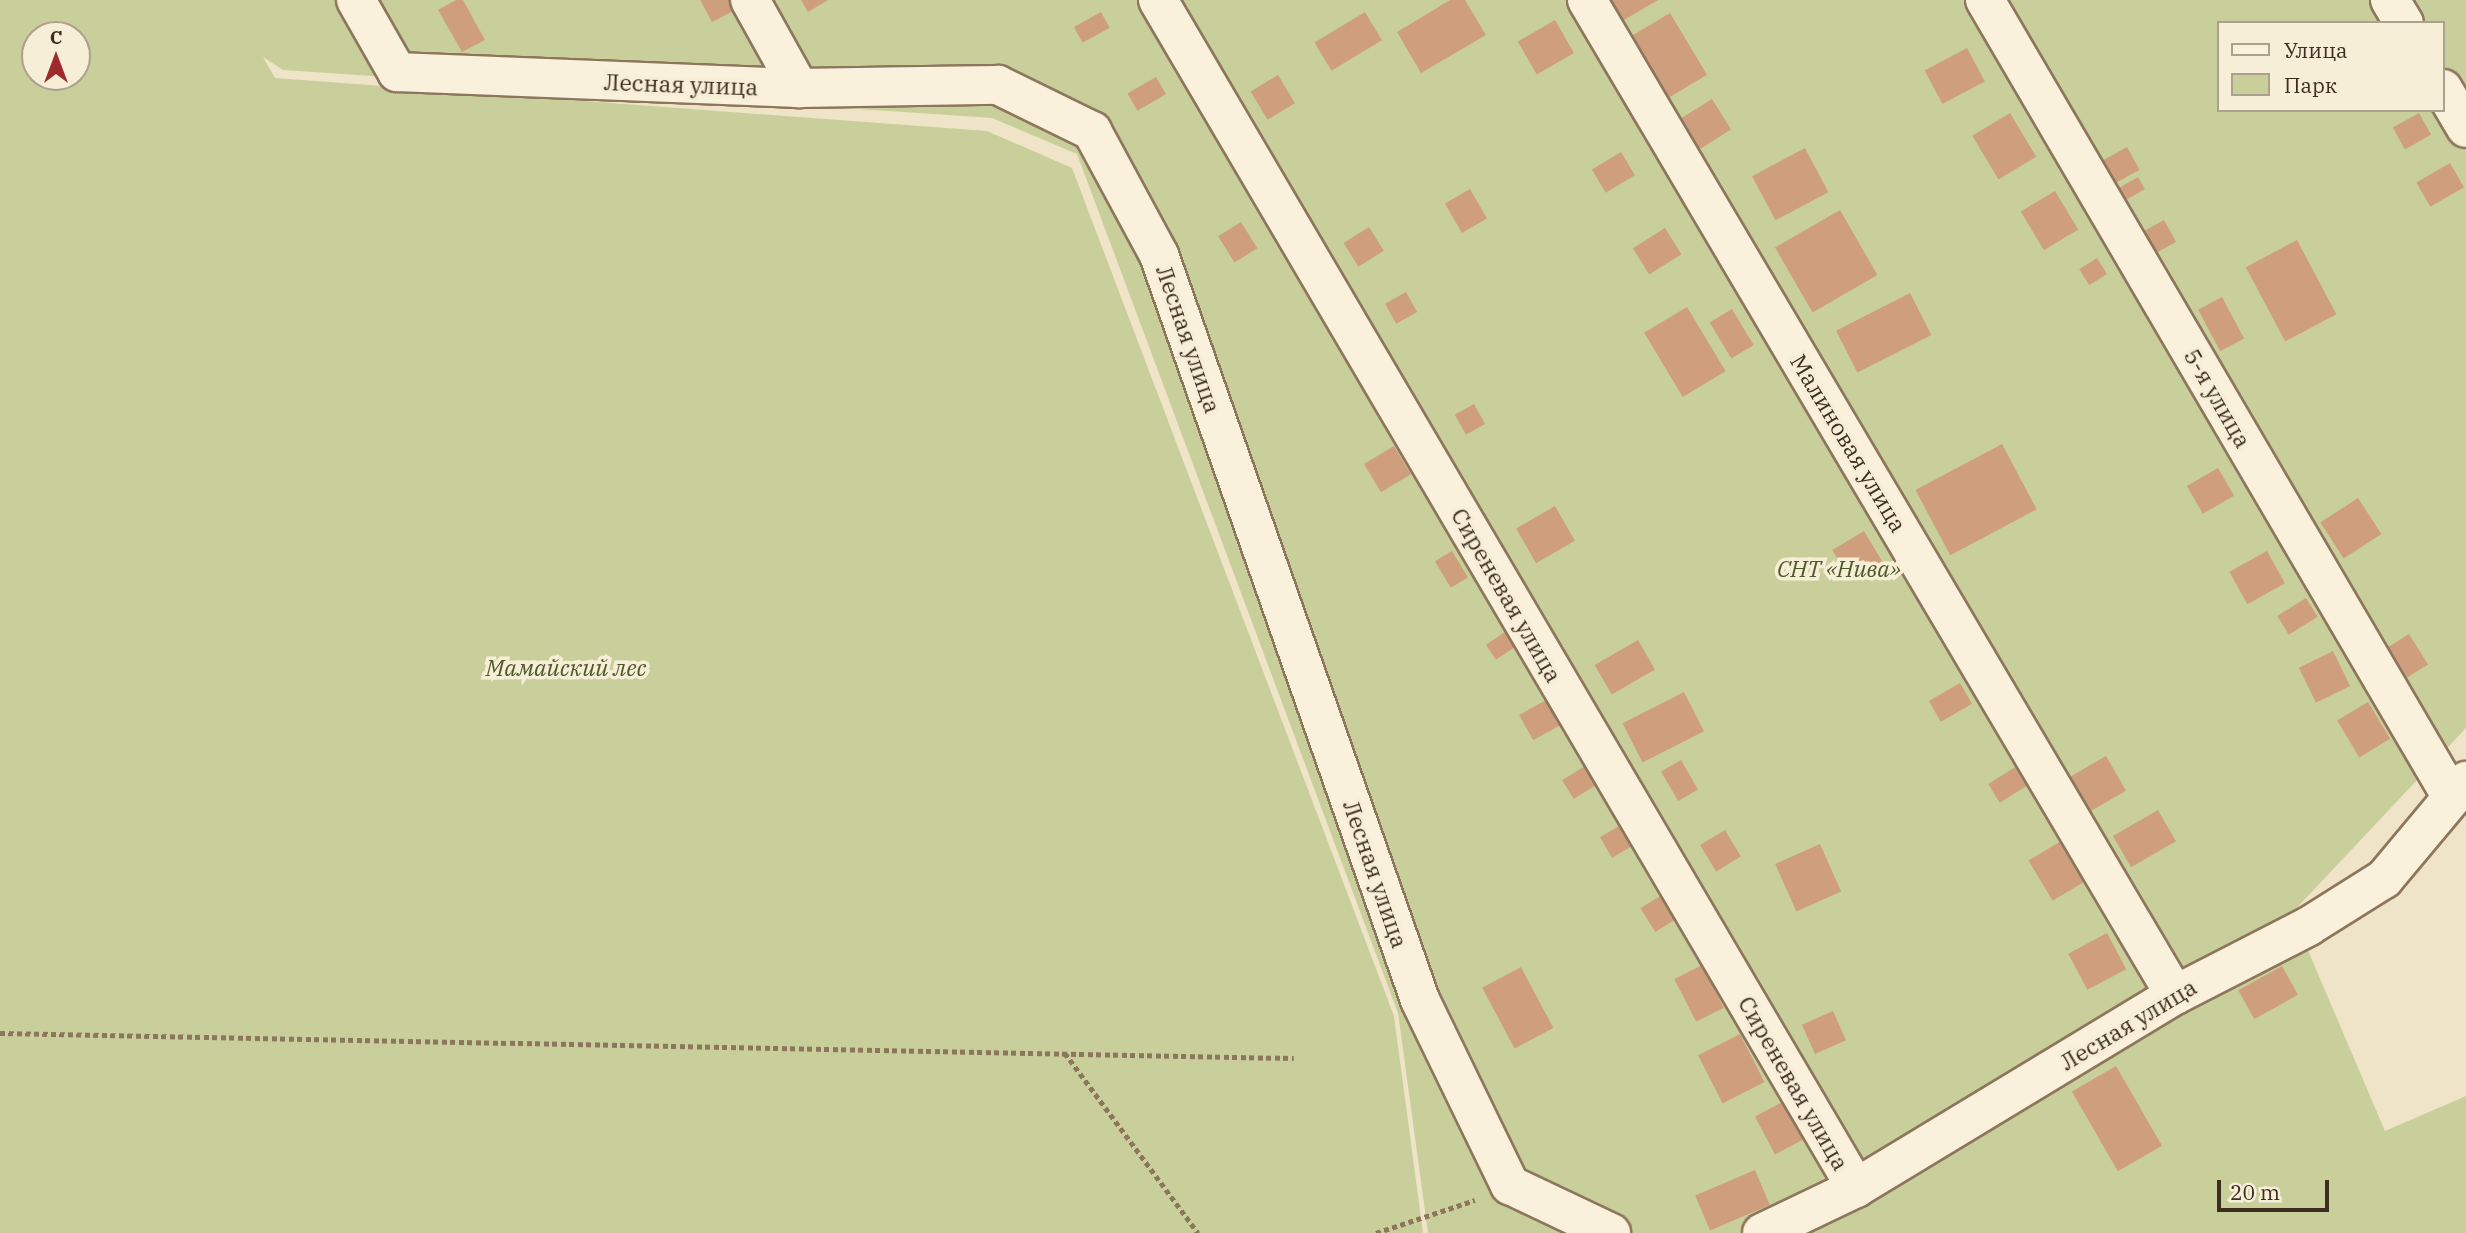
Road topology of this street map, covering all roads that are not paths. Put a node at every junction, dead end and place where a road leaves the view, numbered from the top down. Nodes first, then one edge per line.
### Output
1 (356, 0) edge
2 (750, 0) edge
3 (1158, 0) edge
4 (1587, 0) edge
5 (1985, 0) edge
6 (2390, 0) edge
7 (2402, 21) edge
8 (799, 88) junction
9 (2445, 92) edge
10 (2466, 128) edge
11 (2459, 788) edge
12 (2175, 995) junction
13 (1856, 1188) junction
14 (1611, 1233) edge
15 (1762, 1233) edge

1 - 8 street, Лесная улица
2 - 8 street
3 - 13 street, Сиреневая улица
4 - 12 street, Малиновая улица
5 - 11 street, 5-я улица
6 - 7 street
8 - 14 street, Лесная улица
9 - 10 street
11 - 12 street, Лесная улица
12 - 13 street, Лесная улица
13 - 15 street, Лесная улица

